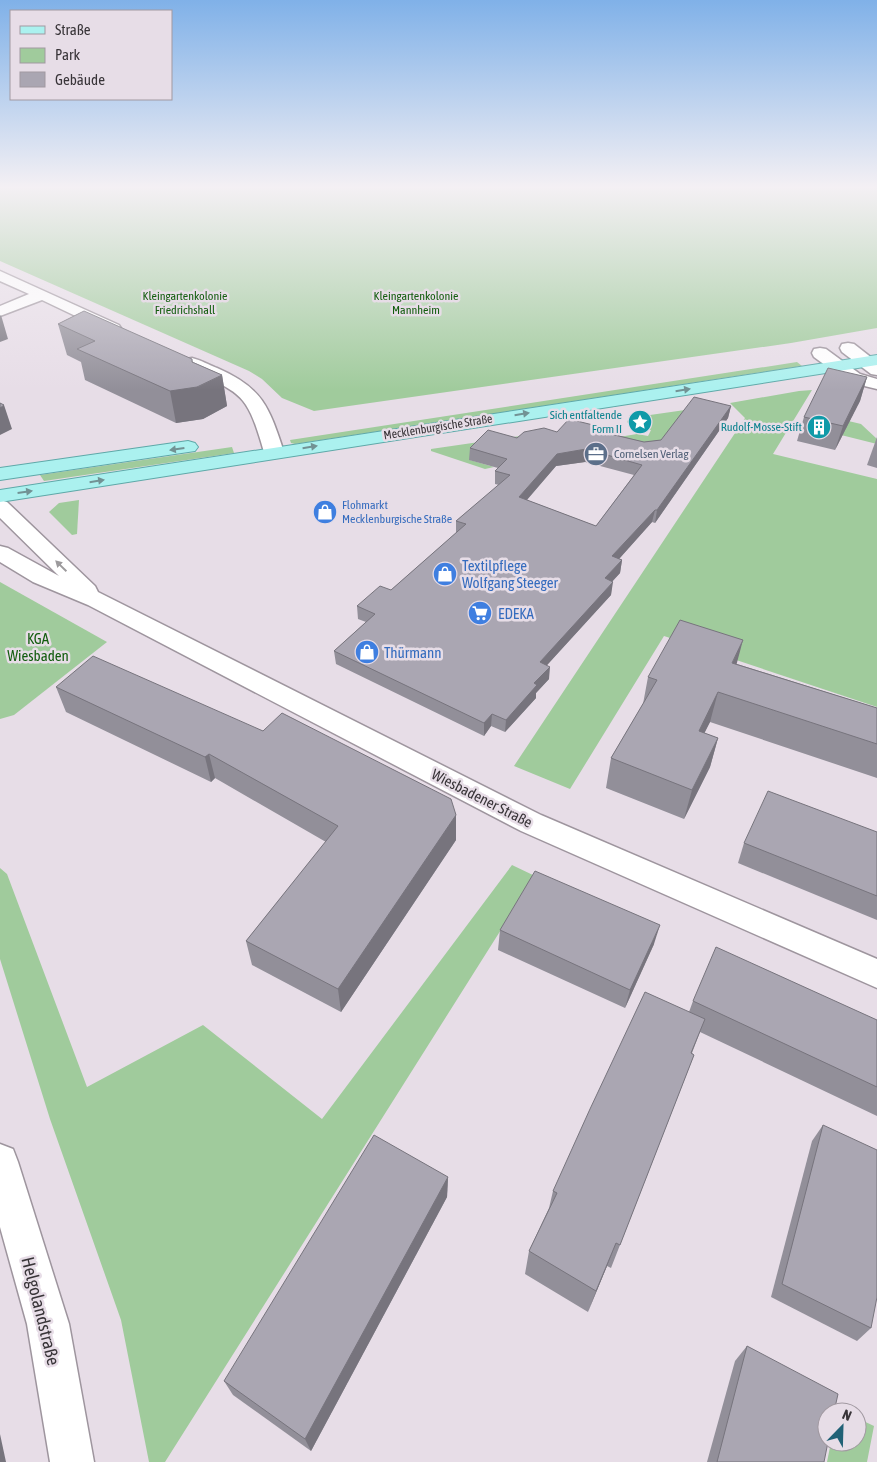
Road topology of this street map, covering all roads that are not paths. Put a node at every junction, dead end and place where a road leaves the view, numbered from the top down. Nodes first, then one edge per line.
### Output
1 (0, 275) edge
2 (42, 295) junction
3 (0, 311) edge
4 (127, 335) edge
5 (820, 353) junction
6 (176, 355) edge
7 (872, 359) edge
8 (836, 366) junction
9 (877, 384) edge
10 (266, 442) junction
11 (209, 444) dead end
12 (0, 474) edge
13 (0, 496) edge
14 (0, 506) edge
15 (0, 553) edge
16 (96, 600) junction
17 (877, 974) edge
18 (0, 1162) edge
19 (72, 1462) edge

1 - 2 street
2 - 3 street
2 - 4 street
5 - 7 main road, Mecklenburgische Straße
5 - 8 street
5 - 10 main road, Mecklenburgische Straße
6 - 10 street
7 - 8 main road, Mecklenburgische Straße
8 - 9 street
10 -> 8 main road, Mecklenburgische Straße
13 -> 10 main road, Mecklenburgische Straße
11 -> 12 main road
16 -> 14 street, Wiesbadener Straße
15 - 16 street, Wiesbadener Straße
16 - 17 street, Wiesbadener Straße
18 - 19 street, Helgolandstraße

